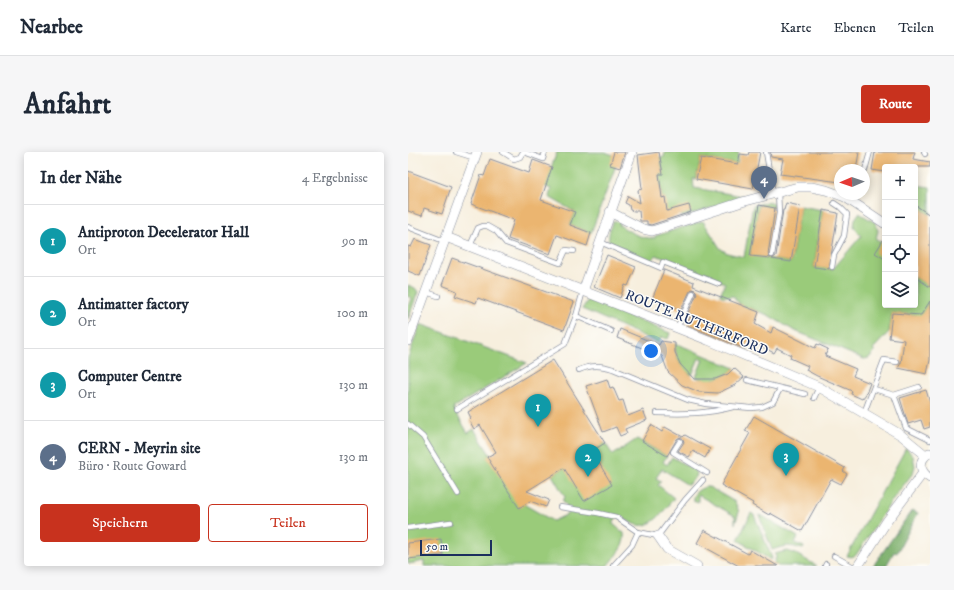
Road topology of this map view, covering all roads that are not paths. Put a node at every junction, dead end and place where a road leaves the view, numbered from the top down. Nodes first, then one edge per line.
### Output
1 (456, 152) edge
2 (503, 152) edge
3 (523, 152) edge
4 (545, 152) edge
5 (632, 152) edge
6 (766, 152) edge
7 (870, 152) edge
8 (476, 155) edge
9 (867, 164) edge
10 (776, 193) junction
11 (834, 203) dead end
12 (610, 212) junction
13 (882, 222) edge
14 (408, 227) edge
15 (445, 239) junction
16 (600, 242) junction
17 (470, 246) junction
18 (574, 251) dead end
19 (772, 255) dead end
20 (832, 267) dead end
21 (718, 284) dead end
22 (583, 291) junction
23 (426, 292) junction
24 (693, 293) dead end
25 (438, 296) dead end
26 (576, 316) junction
27 (677, 328) junction
28 (612, 331) dead end
29 (408, 341) edge
30 (897, 362) dead end
31 (579, 370) dead end
32 (747, 380) dead end
33 (819, 387) junction
34 (919, 387) dead end
35 (780, 389) junction
36 (874, 389) junction
37 (805, 394) dead end
38 (894, 395) junction
39 (814, 398) dead end
40 (736, 406) junction
41 (457, 409) dead end
42 (864, 413) junction
43 (657, 414) dead end
44 (408, 424) edge
45 (680, 440) dead end
46 (930, 440) edge
47 (927, 454) edge
48 (707, 473) dead end
49 (927, 476) edge
50 (703, 480) dead end
51 (458, 494) dead end
52 (560, 507) dead end
53 (451, 522) dead end
54 (408, 528) edge
55 (638, 532) junction
56 (658, 536) junction
57 (834, 556) dead end
58 (613, 566) edge
59 (697, 566) edge
60 (852, 566) edge
61 (858, 566) edge

1 - 8 lane
2 - 3 lane
3 - 4 lane
5 - 12 street
6 - 10 lane
7 - 9 lane
8 - 15 street
10 - 12 street
10 - 13 street
10 - 19 lane
11 - 20 lane
12 - 16 street
14 - 15 lane
15 - 17 street, ROUTE RUTHERFORD
15 - 23 street
16 - 21 lane
16 - 22 street
17 - 18 lane
17 - 22 street, ROUTE RUTHERFORD
22 - 26 lane
22 - 27 street, ROUTE RUTHERFORD
23 - 25 lane
23 - 29 street
24 - 27 lane
26 - 28 lane
26 - 41 lane
27 - 33 street, ROUTE RUTHERFORD
30 - 36 lane
31 - 40 lane
32 - 35 lane
33 - 39 lane
33 - 42 street, ROUTE RUTHERFORD
34 - 38 lane
35 - 37 lane
35 - 40 lane
36 - 38 lane
36 - 42 lane
38 - 46 lane
40 - 43 lane
42 - 47 street, ROUTE RUTHERFORD
44 - 51 lane
45 - 48 lane
47 - 49 street
49 - 61 street
50 - 56 lane
52 - 55 lane
53 - 54 lane
55 - 56 lane
55 - 58 lane
56 - 59 street
57 - 60 lane

